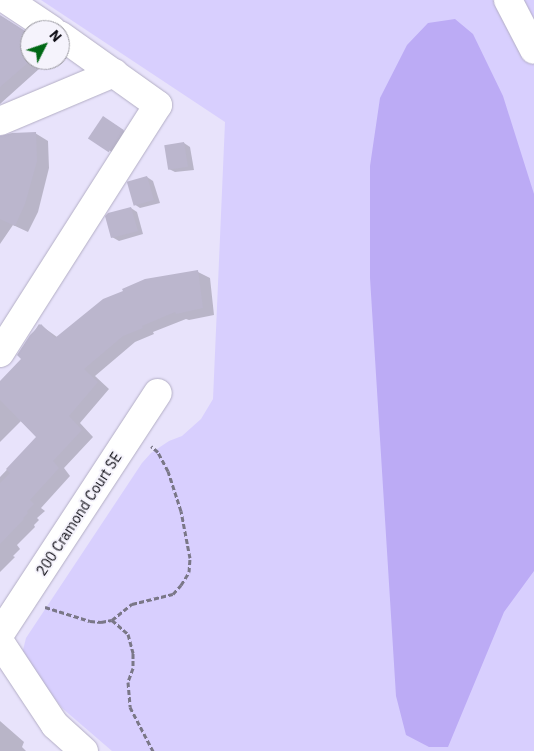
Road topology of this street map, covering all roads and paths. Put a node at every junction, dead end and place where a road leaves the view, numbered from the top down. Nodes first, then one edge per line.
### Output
1 (7, 0) edge
2 (508, 0) edge
3 (37, 20) edge
4 (70, 42) edge
5 (534, 50) edge
6 (114, 74) junction
7 (0, 121) edge
8 (0, 353) edge
9 (158, 393) dead end
10 (133, 431) junction
11 (26, 593) junction
12 (112, 620) junction
13 (0, 634) edge
14 (0, 642) edge
15 (84, 751) edge
16 (153, 751) edge

1 - 3 main road
2 - 5 main road
4 - 6 main road
6 - 7 main road
6 - 8 main road
9 - 10 main road, 200 Cramond Court SE
10 - 11 main road, 200 Cramond Court SE
10 - 12 path
11 - 12 path
11 - 13 main road, 200 Cramond Court SE
12 - 16 path
14 - 15 main road

